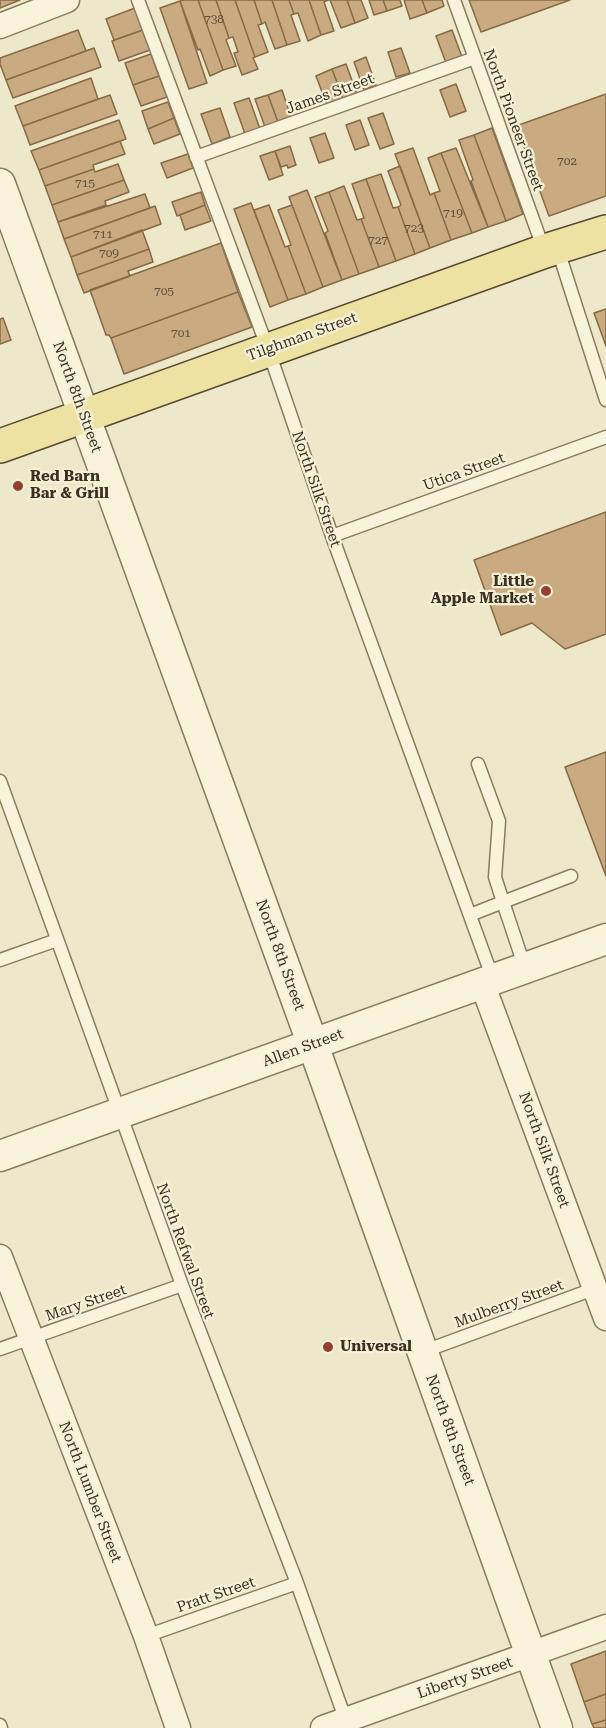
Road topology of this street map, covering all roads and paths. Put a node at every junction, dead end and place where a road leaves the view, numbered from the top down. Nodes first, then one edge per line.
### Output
1 (67, 0) edge
2 (138, 0) edge
3 (454, 0) edge
4 (0, 26) edge
5 (475, 58) junction
6 (196, 157) junction
7 (0, 184) edge
8 (606, 232) edge
9 (551, 249) junction
10 (267, 350) junction
11 (606, 400) edge
12 (84, 416) junction
13 (606, 437) edge
14 (0, 446) edge
15 (333, 536) junction
16 (478, 764) dead end
17 (0, 782) edge
18 (571, 876) dead end
19 (503, 902) junction
20 (470, 915) junction
21 (606, 939) edge
22 (57, 940) junction
23 (0, 960) edge
24 (525, 968) junction
25 (488, 981) junction
26 (313, 1046) junction
27 (119, 1113) junction
28 (0, 1156) edge
29 (0, 1257) edge
30 (182, 1285) junction
31 (601, 1286) edge
32 (606, 1318) edge
33 (30, 1338) junction
34 (0, 1349) edge
35 (422, 1352) junction
36 (297, 1583) junction
37 (606, 1627) edge
38 (146, 1636) junction
39 (530, 1655) junction
40 (347, 1724) edge
41 (178, 1728) edge
42 (323, 1728) edge
43 (557, 1728) edge

1 - 4 street
2 - 6 lane, North Silk Street
3 - 5 lane, North Pioneer Street
5 - 6 lane, James Street
5 - 9 lane, North Pioneer Street
6 - 10 lane, North Silk Street
7 - 12 street, North 8th Street
8 - 9 main road, Tilghman Street
9 - 10 main road, Tilghman Street
9 - 11 lane, North Pioneer Street
10 - 12 main road, Tilghman Street
10 - 15 lane, North Silk Street
12 - 14 main road, Tilghman Street
12 - 26 street, North 8th Street
13 - 15 lane, Utica Street
15 - 20 lane, North Silk Street
16 - 19 lane
17 - 22 lane, North Refwal Street
18 - 19 lane
19 - 20 lane
19 - 24 lane
20 - 25 lane, North Silk Street
21 - 24 street, Allen Street
22 - 23 lane
22 - 27 lane, North Refwal Street
24 - 25 street, Allen Street
25 - 26 street, Allen Street
25 - 31 street, North Silk Street
26 - 27 street, Allen Street
26 - 35 street, North 8th Street
27 - 28 street, Allen Street
27 - 30 lane, North Refwal Street
29 - 33 street, North Lumber Street
30 - 33 lane, Mary Street
30 - 36 lane, North Refwal Street
31 - 32 street, North Silk Street
31 - 35 lane, Mulberry Street
33 - 34 lane, Mary Street
33 - 38 street, North Lumber Street
35 - 39 street, North 8th Street
36 - 38 lane, Pratt Street
36 - 40 lane, North Refwal Street
37 - 39 street, Liberty Street
38 - 41 street, North Lumber Street
39 - 40 street, Liberty Street
39 - 43 street, North 8th Street
40 - 42 street, Liberty Street

